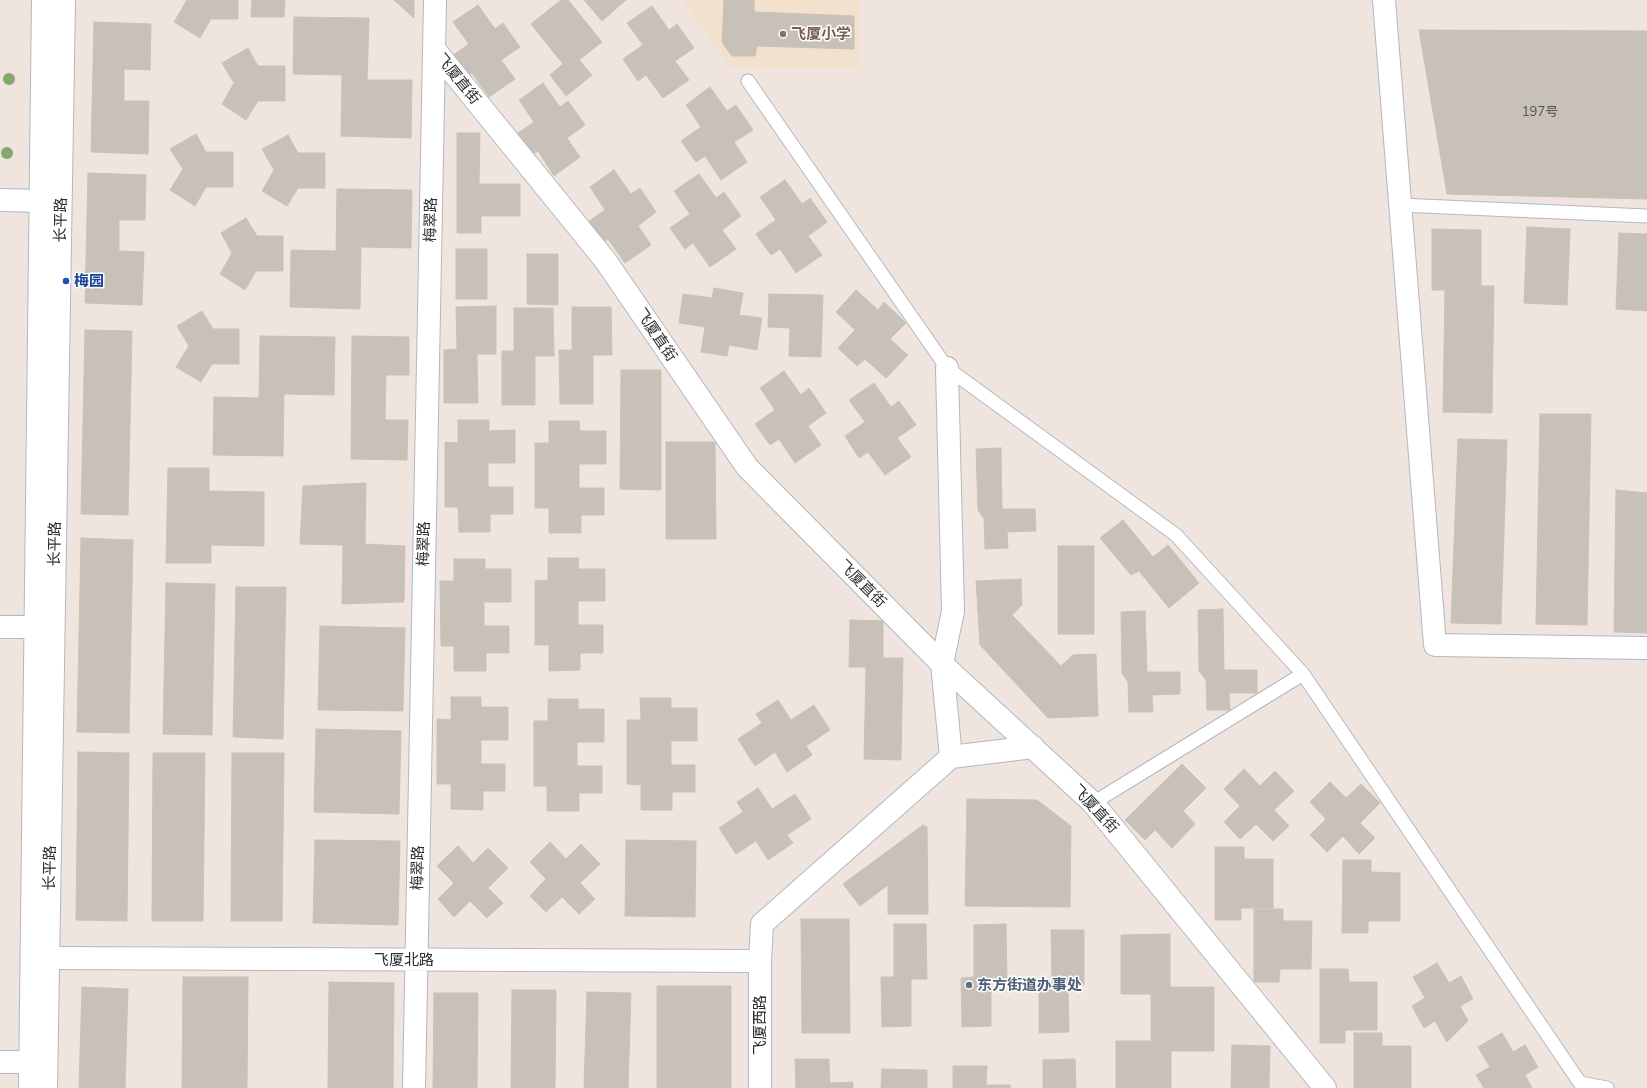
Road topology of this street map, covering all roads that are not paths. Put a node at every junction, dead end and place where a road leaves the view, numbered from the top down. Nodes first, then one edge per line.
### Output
1 (43, 0) edge
2 (64, 0) edge
3 (435, 0) edge
4 (1384, 0) edge
5 (434, 50) junction
6 (748, 81) dead end
7 (0, 200) edge
8 (41, 201) junction
9 (1400, 205) junction
10 (1647, 216) edge
11 (947, 368) junction
12 (0, 627) edge
13 (35, 628) junction
14 (1647, 648) edge
15 (942, 664) junction
16 (1303, 674) junction
17 (1033, 748) junction
18 (951, 757) junction
19 (1093, 803) junction
20 (48, 958) junction
21 (416, 960) junction
22 (760, 962) junction
23 (0, 1062) edge
24 (30, 1062) junction
25 (30, 1088) edge
26 (46, 1088) edge
27 (414, 1088) edge
28 (760, 1088) edge
29 (1325, 1088) edge
30 (1607, 1088) edge

1 - 8 street, 长平路
2 - 20 street, 长平路
3 - 5 street, 梅翠路
4 - 9 street
5 - 15 street, 飞厦直街
5 - 21 street, 梅翠路
6 - 11 lane
7 - 8 street
8 - 13 street, 长平路
9 - 10 lane
9 - 14 street
11 - 15 street
11 - 16 lane
12 - 13 street
13 - 24 street, 长平路
15 - 17 street, 飞厦直街
15 - 18 street
16 - 19 lane
16 - 30 lane
17 - 18 street
17 - 19 street, 飞厦直街
18 - 22 street, 飞厦西路
19 - 29 street, 飞厦直街
20 - 21 street, 飞厦北路
20 - 26 street, 长平路
21 - 22 street, 飞厦北路
21 - 27 street, 梅翠路
22 - 28 street, 飞厦西路
23 - 24 street
24 - 25 street, 长平路

